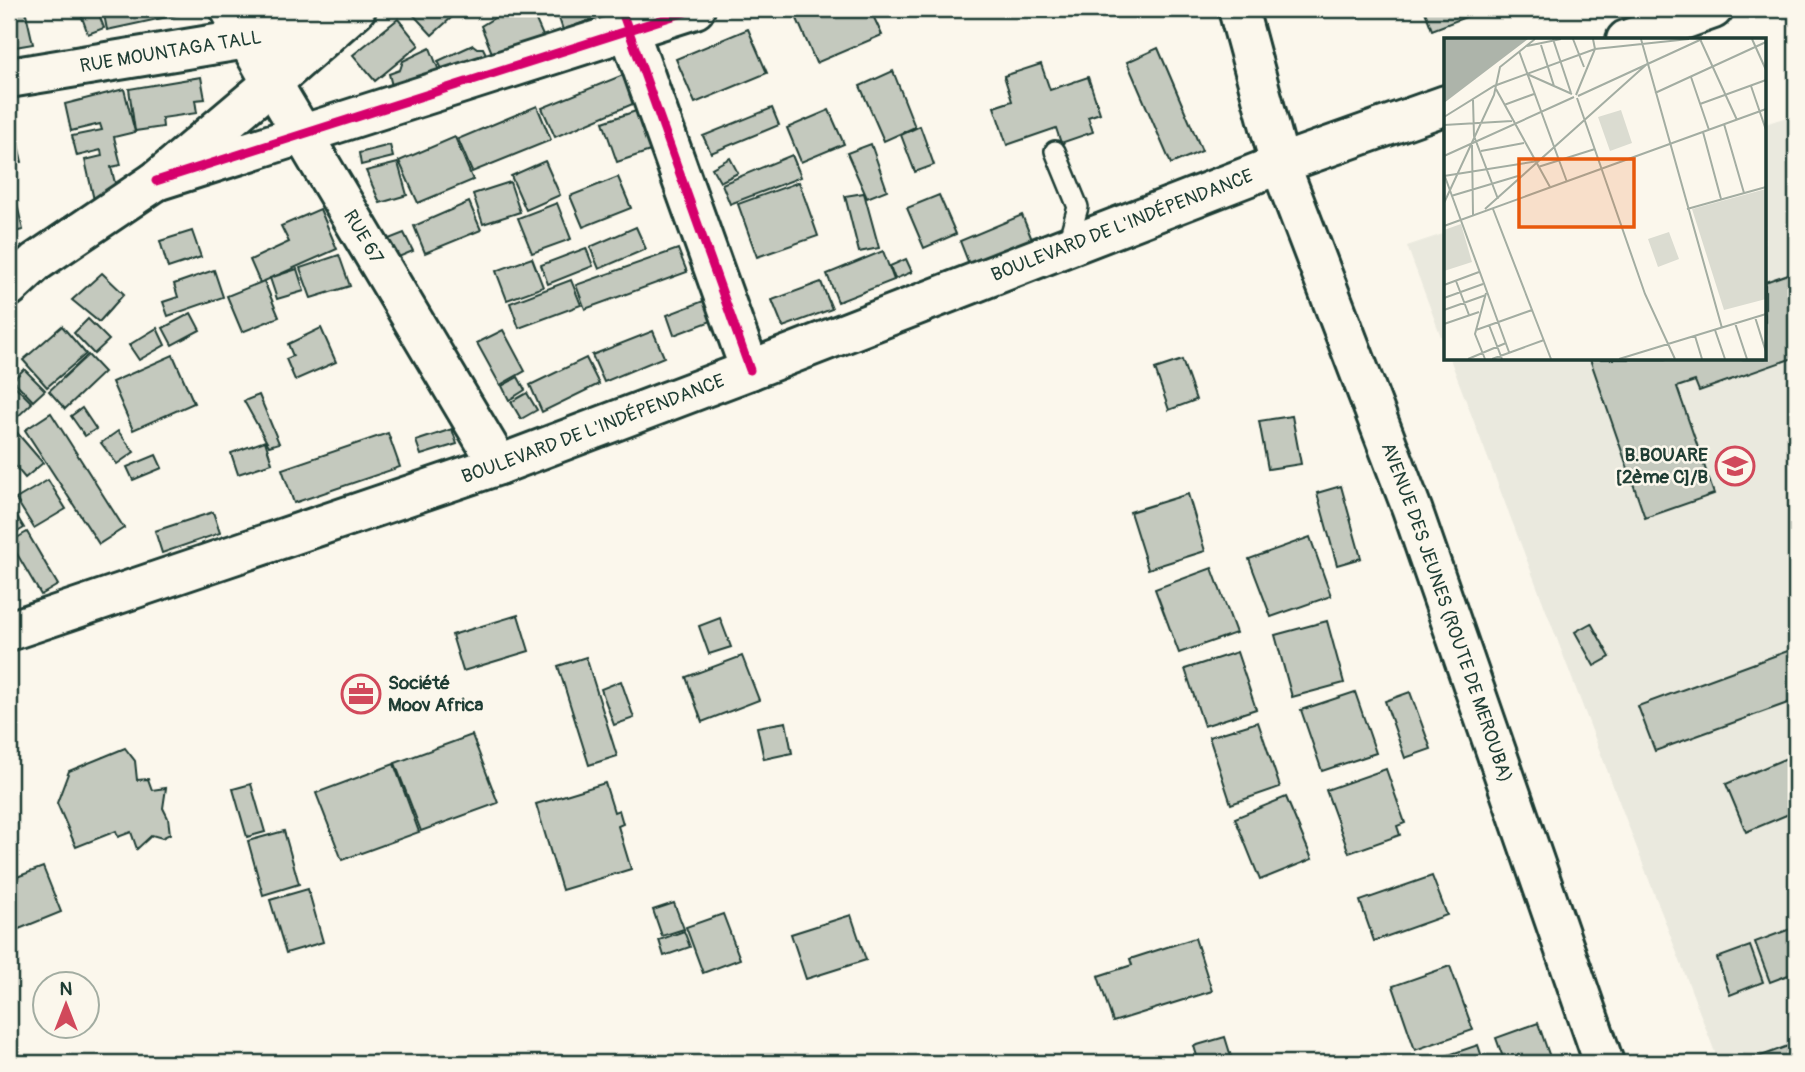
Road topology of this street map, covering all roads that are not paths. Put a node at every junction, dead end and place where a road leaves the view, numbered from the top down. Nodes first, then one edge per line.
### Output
1 (695, 9) edge
2 (1238, 9) edge
3 (1713, 9) edge
4 (345, 18) edge
5 (625, 19) edge
6 (238, 24) edge
7 (1632, 38) edge
8 (9, 78) edge
9 (272, 83) junction
10 (1444, 106) edge
11 (303, 134) junction
12 (1055, 152) dead end
13 (1280, 164) junction
14 (156, 181) junction
15 (1067, 246) junction
16 (18, 273) edge
17 (750, 370) junction
18 (499, 465) junction
19 (9, 631) edge
20 (1604, 1063) edge

1 - 5 main road
2 - 13 main road, AVENUE DES JEUNES (ROUTE DE MEROUBA)
3 - 7 main road
4 - 6 main road, RUE MOUNTAGA TALL
4 - 9 main road
5 - 11 main road
5 - 17 main road
6 - 8 main road, RUE MOUNTAGA TALL
6 - 9 main road, RUE 67
9 - 11 main road, RUE 67
9 - 14 main road
10 - 13 main road, BOULEVARD DE L'INDÉPENDANCE
11 - 14 main road
11 - 18 main road, RUE 67
12 - 15 lane
13 - 15 main road, BOULEVARD DE L'INDÉPENDANCE
13 - 20 main road, AVENUE DES JEUNES (ROUTE DE MEROUBA)
14 - 16 main road
15 - 17 main road, BOULEVARD DE L'INDÉPENDANCE
17 - 18 main road, BOULEVARD DE L'INDÉPENDANCE
18 - 19 main road, BOULEVARD DE L'INDÉPENDANCE

